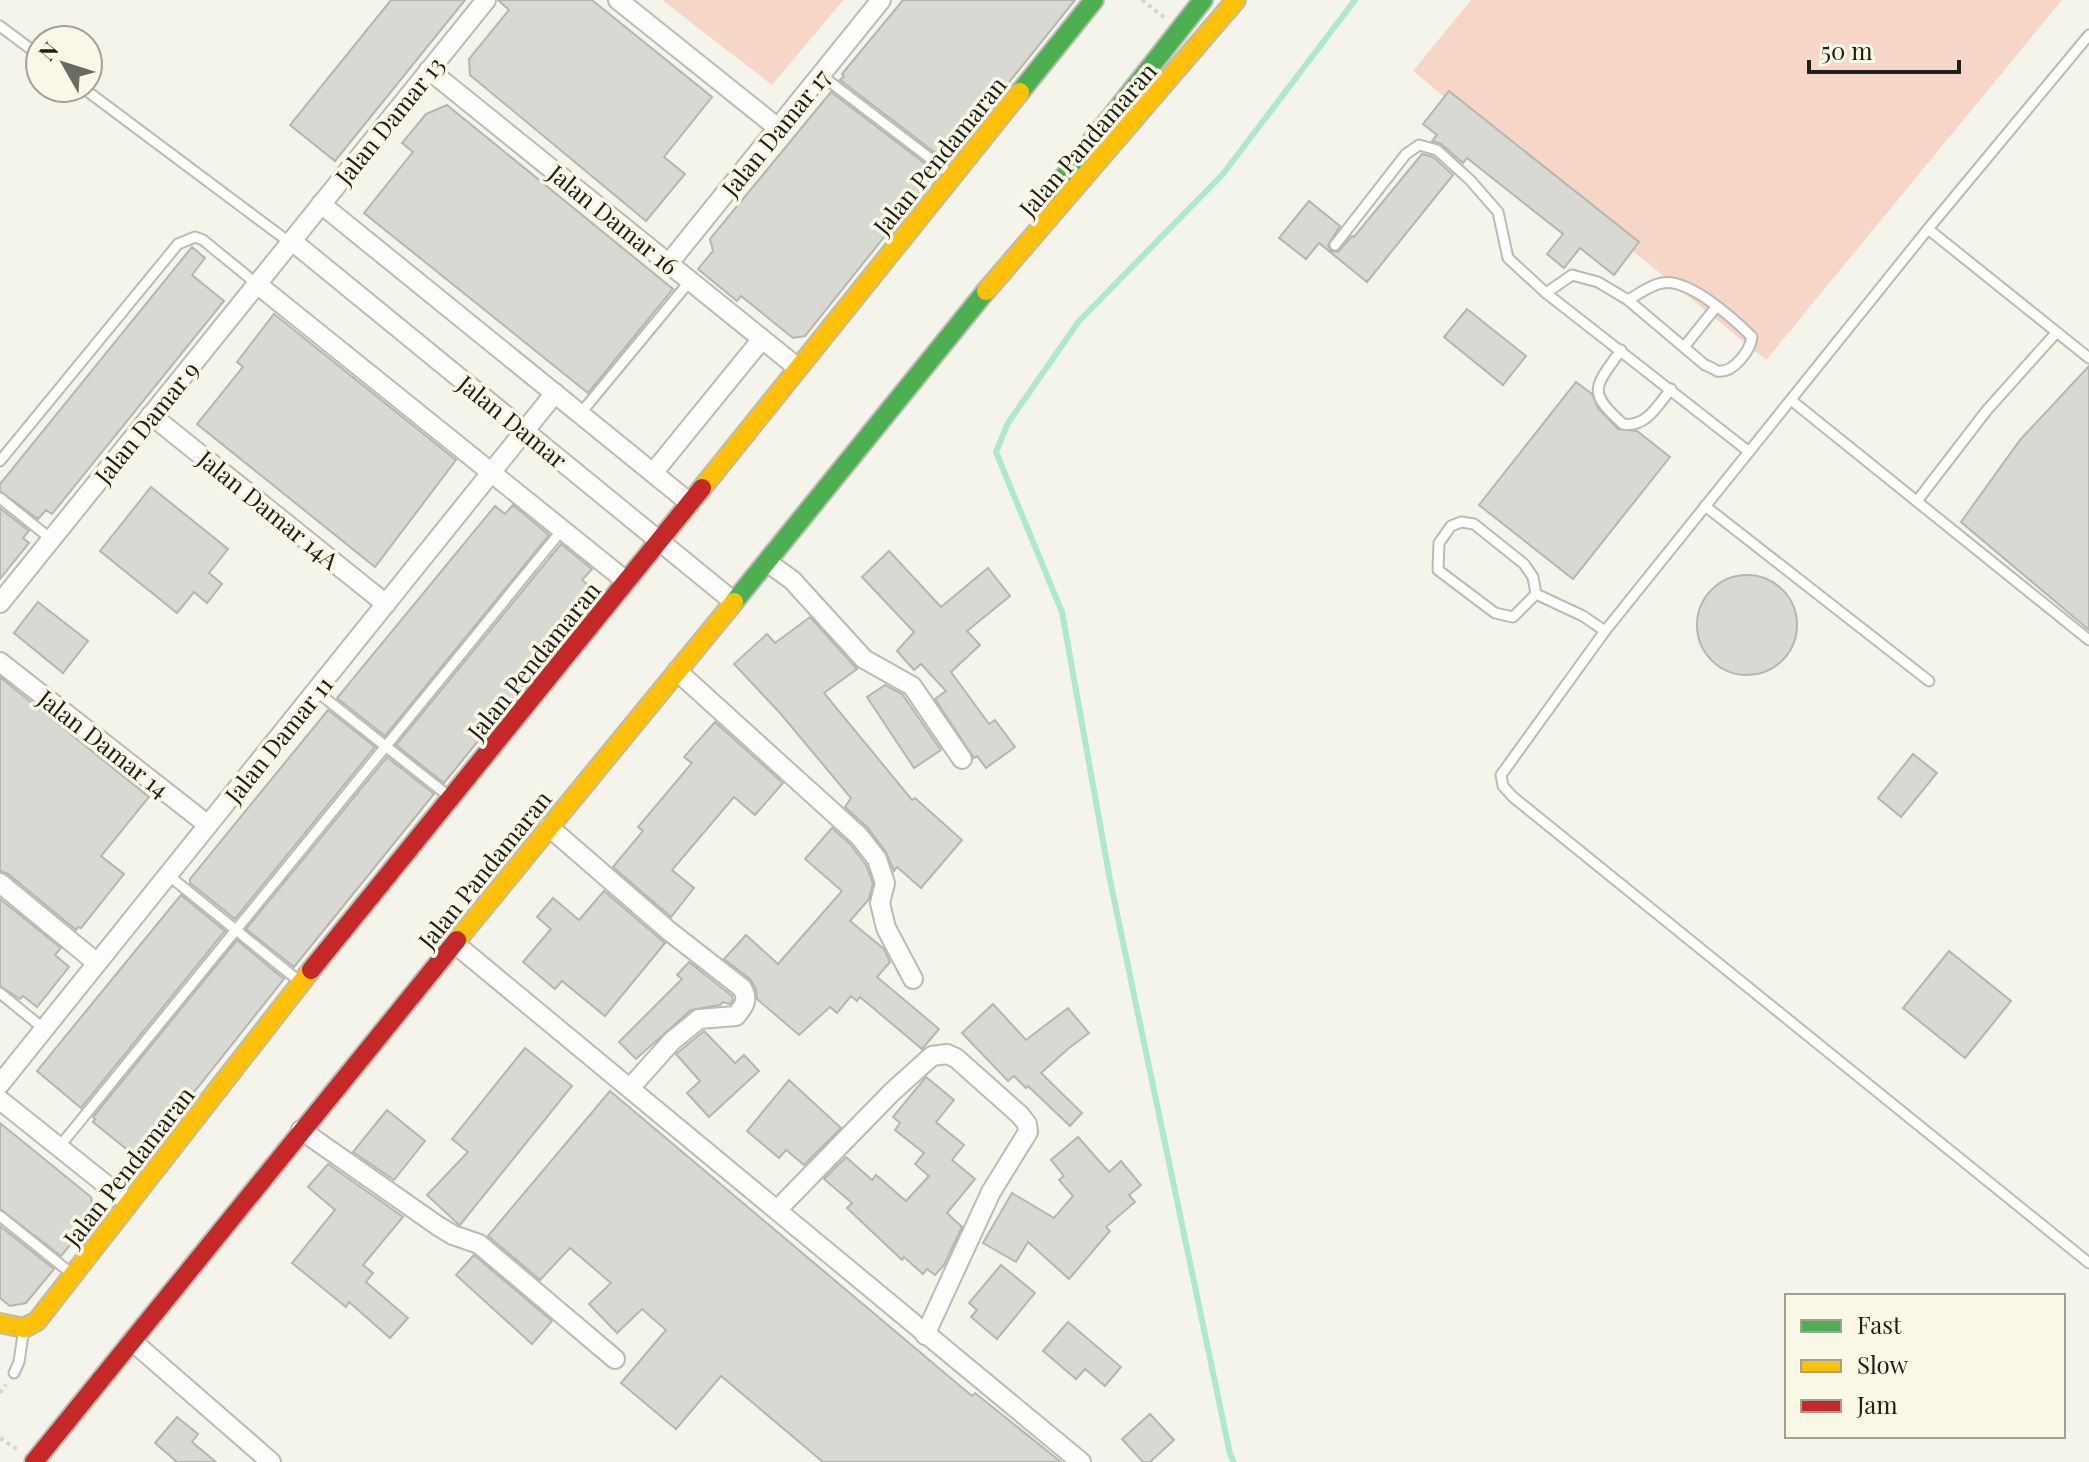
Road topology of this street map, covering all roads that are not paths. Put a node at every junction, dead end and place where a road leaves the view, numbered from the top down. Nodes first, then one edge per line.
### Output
1 (486, 0) edge
2 (618, 0) edge
3 (881, 0) edge
4 (1094, 0) edge
5 (1203, 0) edge
6 (1236, 0) edge
7 (0, 26) edge
8 (2089, 35) edge
9 (24, 44) edge
10 (429, 70) junction
11 (821, 75) junction
12 (104, 104) edge
13 (778, 128) junction
14 (953, 176) junction
15 (321, 204) junction
16 (1928, 229) junction
17 (292, 241) junction
18 (1335, 245) dead end
19 (669, 263) junction
20 (690, 281) junction
21 (257, 284) junction
22 (1546, 293) junction
23 (1628, 300) junction
24 (971, 307) junction
25 (1716, 307) junction
26 (2056, 333) junction
27 (762, 339) junction
28 (1684, 347) junction
29 (1621, 350) junction
30 (2089, 358) edge
31 (798, 368) junction
32 (1671, 389) junction
33 (555, 393) junction
34 (1791, 400) junction
35 (580, 414) junction
36 (151, 415) junction
37 (525, 431) junction
38 (1748, 451) junction
39 (0, 461) edge
40 (491, 473) junction
41 (653, 473) junction
42 (0, 498) edge
43 (1917, 501) junction
44 (690, 503) junction
45 (1705, 506) junction
46 (562, 530) junction
47 (51, 539) junction
48 (659, 541) junction
49 (767, 562) junction
50 (626, 581) junction
51 (1536, 594) junction
52 (734, 602) junction
53 (0, 603) edge
54 (386, 604) junction
55 (1605, 631) junction
56 (2089, 640) edge
57 (0, 662) edge
58 (677, 671) junction
59 (1929, 681) dead end
60 (316, 691) junction
61 (386, 746) junction
62 (962, 759) dead end
63 (453, 799) junction
64 (208, 825) junction
65 (549, 827) junction
66 (168, 875) junction
67 (0, 883) edge
68 (236, 929) junction
69 (454, 943) junction
70 (97, 963) junction
71 (913, 979) dead end
72 (301, 982) junction
73 (0, 993) edge
74 (44, 1029) junction
75 (0, 1084) edge
76 (630, 1088) junction
77 (0, 1100) edge
78 (301, 1130) junction
79 (59, 1147) junction
80 (129, 1203) junction
81 (777, 1210) junction
82 (0, 1216) edge
83 (2089, 1263) edge
84 (74, 1275) junction
85 (0, 1323) edge
86 (24, 1328) junction
87 (925, 1335) junction
88 (132, 1341) junction
89 (615, 1359) dead end
90 (14, 1373) dead end
91 (35, 1462) edge
92 (271, 1462) edge
93 (1081, 1462) edge

1 - 10 street, Jalan Damar 13
2 - 13 street
3 - 11 street, Jalan Damar 17
4 - 14 main road, Jalan Pendamaran
5 - 24 main road, Jalan Pandamaran
6 - 24 main road, Jalan Pandamaran
7 - 9 lane
8 - 16 lane
10 - 15 street, Jalan Damar 13
10 - 19 street, Jalan Damar 16
11 - 13 street, Jalan Damar 17
11 - 14 lane
12 - 17 lane
13 - 19 street, Jalan Damar 17
14 - 31 main road, Jalan Pendamaran
15 - 17 street, Jalan Damar 13
15 - 33 street, Jalan Damar
16 - 26 lane
16 - 34 lane
17 - 21 street, Jalan Damar 9
17 - 37 street, Jalan Damar
18 - 22 lane
19 - 20 street, Jalan Damar 16
20 - 27 street, Jalan Damar 16
20 - 35 lane
21 - 36 street, Jalan Damar 9
21 - 39 lane
21 - 40 street
22 - 23 lane
22 - 29 lane
23 - 25 lane
23 - 28 lane
24 - 49 main road, Jalan Pandamaran
25 - 28 lane
25 - 28 lane
26 - 30 lane
26 - 43 lane
27 - 31 street, Jalan Damar 16
27 - 41 street
29 - 32 lane
29 - 32 lane
31 - 44 main road, Jalan Pendamaran
32 - 38 lane
33 - 35 street, Jalan Damar
33 - 37 street, Jalan Damar 11
34 - 38 lane
34 - 43 lane
35 - 41 street, Jalan Damar
36 - 47 street, Jalan Damar 9
36 - 54 street, Jalan Damar 14A
37 - 40 street, Jalan Damar 11
37 - 48 street, Jalan Damar
38 - 45 lane
40 - 46 street
40 - 54 street, Jalan Damar 11
41 - 44 street, Jalan Damar
42 - 47 lane
43 - 56 lane
44 - 48 main road, Jalan Pendamaran
45 - 55 lane
45 - 59 lane
46 - 50 street
46 - 61 lane
47 - 53 street, Jalan Damar 9
48 - 50 main road, Jalan Pendamaran
48 - 52 street, Jalan Damar
49 - 52 main road, Jalan Pandamaran
49 - 62 street
50 - 63 main road, Jalan Pendamaran
51 - 51 lane
51 - 55 lane
52 - 58 main road, Jalan Pandamaran
54 - 60 street, Jalan Damar 11
55 - 83 lane
57 - 64 street, Jalan Damar 14
58 - 65 main road, Jalan Pandamaran
58 - 71 street
60 - 61 lane
60 - 64 street, Jalan Damar 11
61 - 63 lane
61 - 68 lane
63 - 72 main road, Jalan Pendamaran
64 - 66 street, Jalan Damar 11
65 - 69 main road, Jalan Pandamaran
65 - 76 street
66 - 68 lane
66 - 70 street, Jalan Damar 11
67 - 70 street
68 - 72 lane
68 - 79 lane
69 - 76 street
69 - 78 main road, Jalan Pandamaran
70 - 74 street, Jalan Damar 11
72 - 80 main road, Jalan Pendamaran
73 - 74 lane
74 - 75 street, Jalan Damar 11
76 - 81 street
77 - 79 street
78 - 88 main road, Jalan Pandamaran
78 - 89 street
79 - 80 street
80 - 84 main road, Jalan Pendamaran
81 - 87 street
81 - 87 street
82 - 84 lane
84 - 86 main road, Jalan Pendamaran
85 - 86 main road
86 - 90 lane
87 - 93 street
88 - 91 main road, Jalan Pandamaran
88 - 92 street

